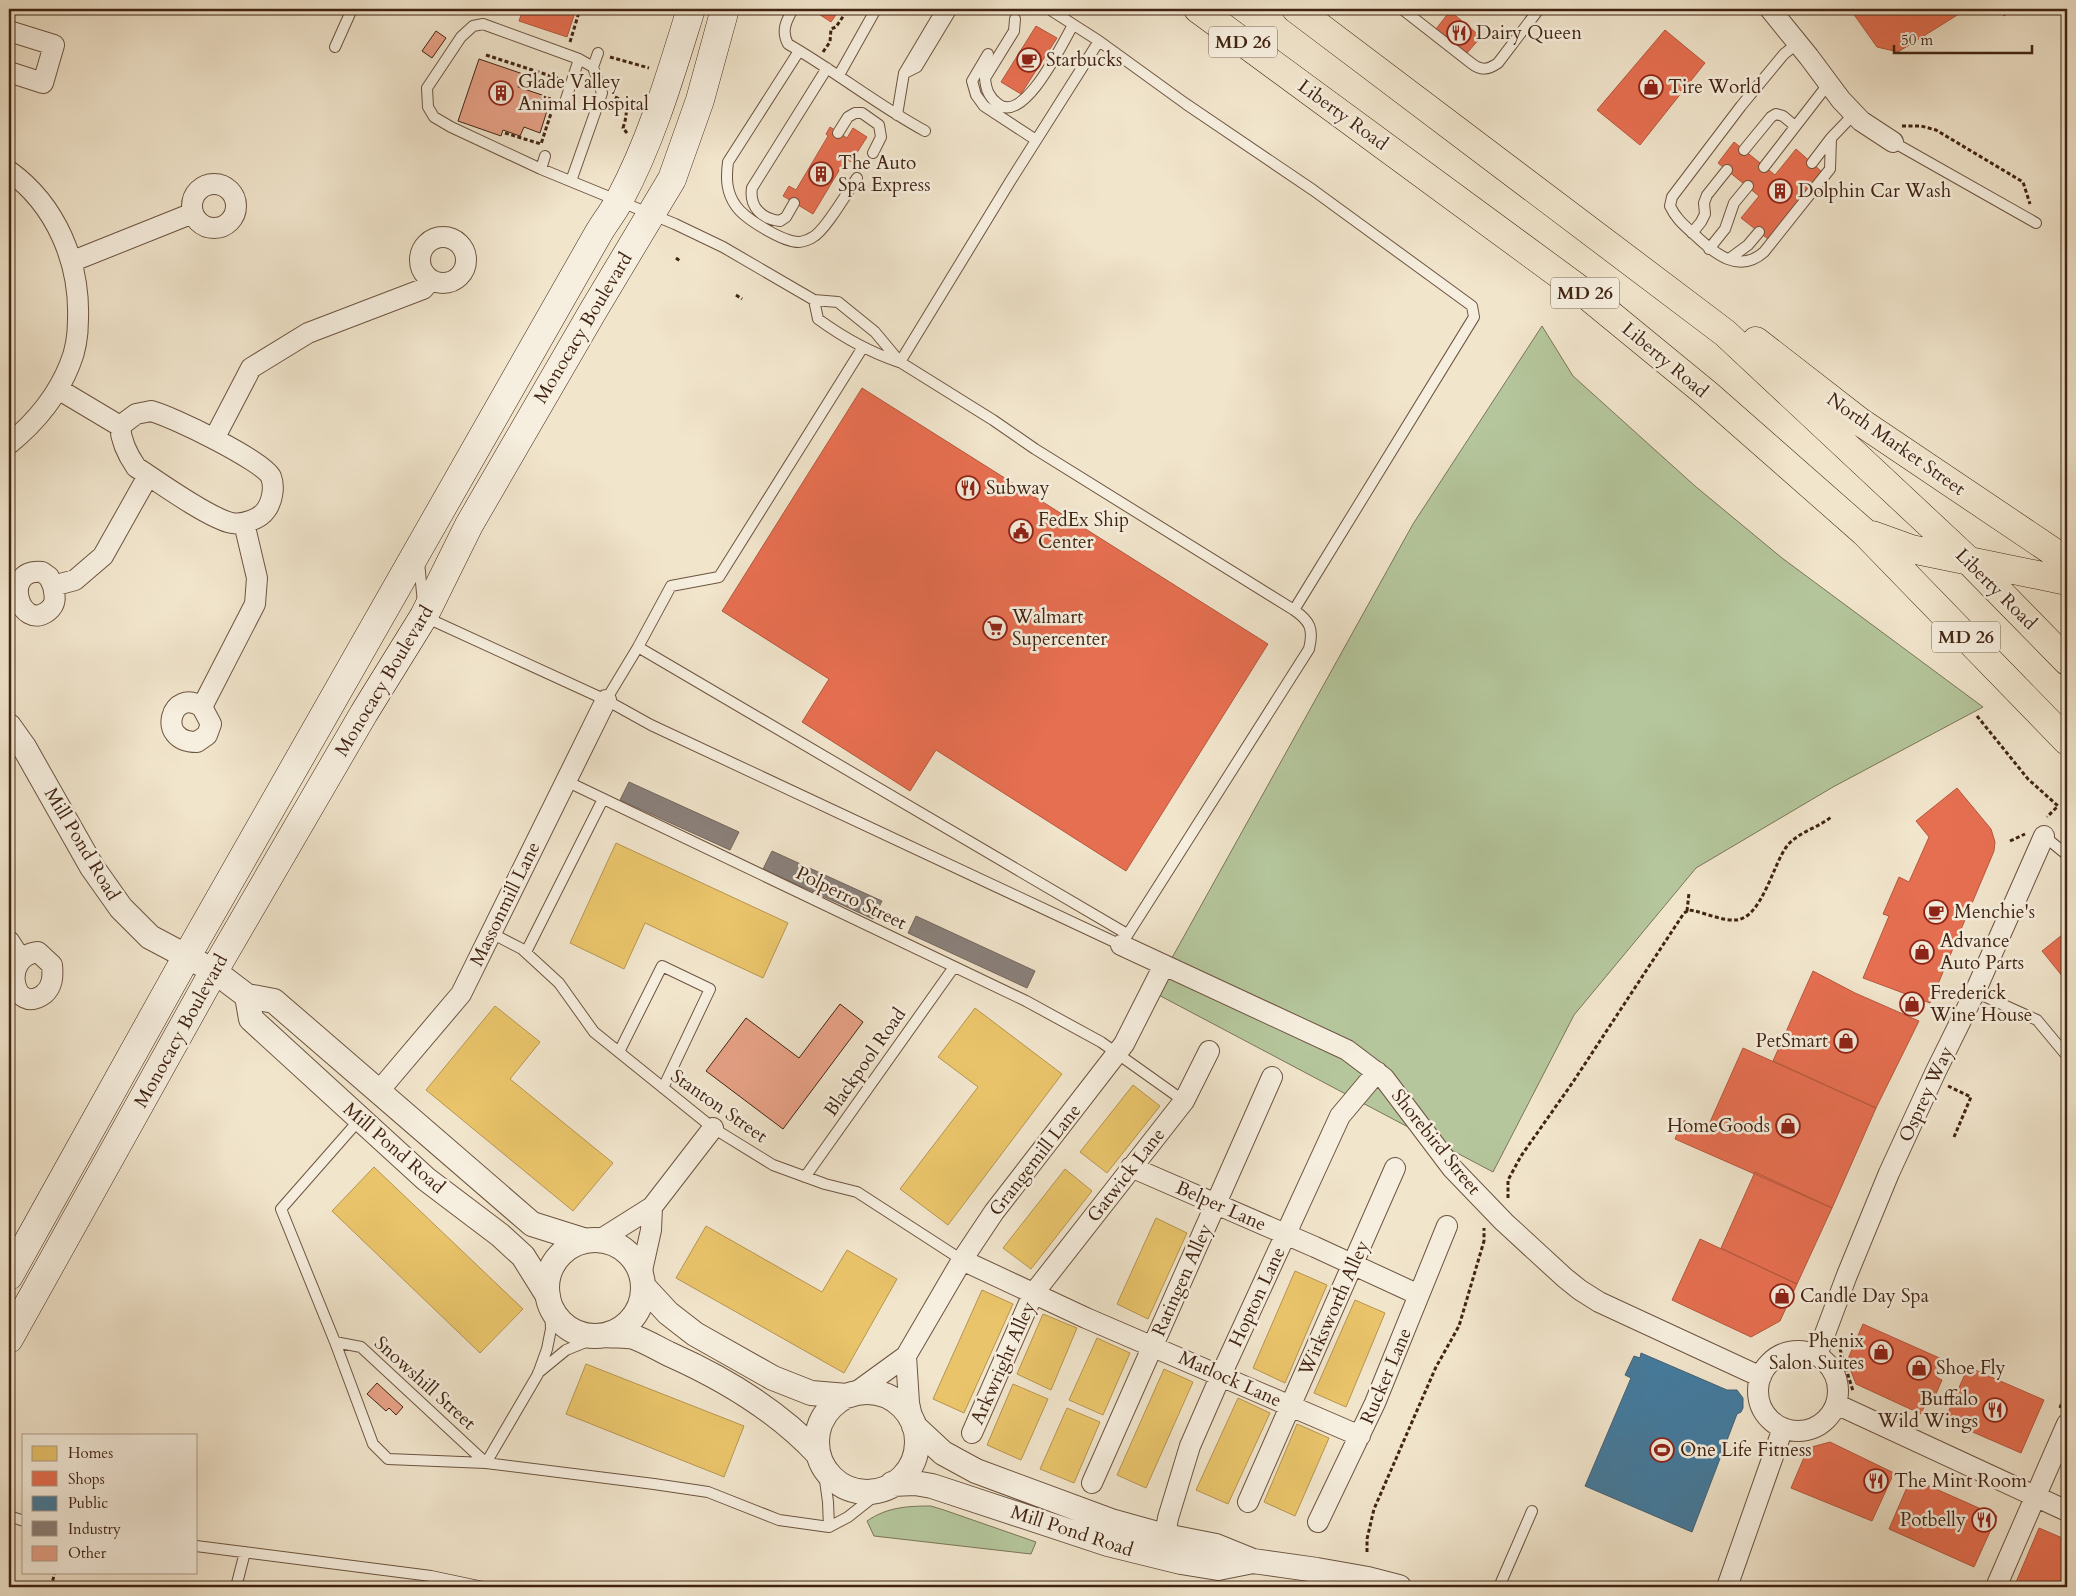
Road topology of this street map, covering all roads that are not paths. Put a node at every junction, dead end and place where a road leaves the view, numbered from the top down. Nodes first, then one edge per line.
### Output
1 (352, 9) edge
2 (691, 9) edge
3 (725, 9) edge
4 (793, 9) edge
5 (876, 9) edge
6 (942, 9) edge
7 (952, 9) edge
8 (1049, 9) edge
9 (1198, 9) edge
10 (1296, 9) edge
11 (1402, 9) edge
12 (1539, 9) edge
13 (1770, 9) edge
14 (1015, 19) dead end
15 (1073, 25) junction
16 (9, 31) edge
17 (1099, 41) junction
18 (1798, 43) junction
19 (335, 47) dead end
20 (799, 51) junction
21 (598, 53) dead end
22 (988, 54) dead end
23 (579, 59) junction
24 (594, 67) junction
25 (827, 68) junction
26 (9, 72) edge
27 (904, 73) junction
28 (839, 75) junction
29 (1829, 83) junction
30 (561, 99) road end
31 (1854, 114) junction
32 (897, 116) junction
33 (1795, 126) junction
34 (925, 131) dead end
35 (838, 133) dead end
36 (1896, 134) joint
37 (1831, 138) junction
38 (1036, 140) junction
39 (1744, 150) dead end
40 (873, 154) dead end
41 (545, 156) dead end
42 (1812, 163) dead end
43 (1764, 167) dead end
44 (541, 169) junction
45 (1727, 170) dead end
46 (9, 171) edge
47 (857, 178) dead end
48 (571, 181) junction
49 (1748, 186) dead end
50 (619, 201) junction
51 (794, 202) dead end
52 (193, 214) dead end
53 (652, 215) junction
54 (2036, 223) road end
55 (1759, 232) dead end
56 (1692, 233) junction
57 (1710, 249) junction
58 (1729, 260) junction
59 (73, 261) junction
60 (431, 280) dead end
61 (814, 300) junction
62 (1724, 333) junction
63 (863, 347) junction
64 (900, 362) junction
65 (58, 389) junction
66 (120, 426) junction
67 (214, 439) junction
68 (9, 444) edge
69 (148, 476) junction
70 (244, 523) junction
71 (1864, 532) junction
72 (418, 551) junction
73 (1968, 560) junction
74 (2067, 561) edge
75 (2067, 581) edge
76 (53, 586) dead end
77 (1294, 610) junction
78 (424, 616) junction
79 (638, 646) junction
80 (2067, 661) edge
81 (606, 700) junction
82 (202, 707) dead end
83 (9, 726) edge
84 (2067, 741) edge
85 (566, 781) junction
86 (603, 798) junction
87 (2039, 829) joint
88 (2067, 855) edge
89 (490, 933) junction
90 (1124, 940) junction
91 (9, 941) edge
92 (526, 952) junction
93 (187, 956) junction
94 (20, 958) dead end
95 (1164, 965) junction
96 (954, 967) junction
97 (214, 971) junction
98 (1975, 992) junction
99 (247, 996) junction
100 (1209, 1051) dead end
101 (619, 1052) junction
102 (1117, 1053) junction
103 (2067, 1056) edge
104 (1377, 1072) junction
105 (1272, 1077) dead end
106 (662, 1088) junction
107 (378, 1092) junction
108 (1184, 1100) junction
109 (360, 1119) junction
110 (713, 1128) junction
111 (1131, 1167) junction
112 (1395, 1168) dead end
113 (805, 1177) junction
114 (1215, 1203) junction
115 (652, 1207) junction
116 (1447, 1226) dead end
117 (1286, 1234) junction
118 (592, 1241) junction
119 (962, 1260) junction
120 (1353, 1265) junction
121 (9, 1276) edge
122 (642, 1280) junction
123 (1033, 1294) junction
124 (1419, 1295) junction
125 (549, 1301) junction
126 (605, 1335) junction
127 (9, 1339) edge
128 (335, 1342) junction
129 (1153, 1345) junction
130 (1817, 1355) junction
131 (906, 1356) junction
132 (538, 1374) junction
133 (1221, 1375) junction
134 (1761, 1377) junction
135 (851, 1395) junction
136 (1836, 1404) junction
137 (1291, 1406) junction
138 (2064, 1417) edge
139 (914, 1426) junction
140 (1783, 1428) junction
141 (972, 1433) dead end
142 (1360, 1436) junction
143 (820, 1460) junction
144 (486, 1463) junction
145 (1092, 1483) dead end
146 (887, 1487) junction
147 (2035, 1497) junction
148 (1248, 1502) dead end
149 (1532, 1511) dead end
150 (2067, 1511) edge
151 (9, 1516) edge
152 (22, 1520) edge
153 (1318, 1522) dead end
154 (829, 1526) junction
155 (1165, 1536) junction
156 (198, 1546) edge
157 (245, 1552) junction
158 (1253, 1561) junction
159 (431, 1576) junction
160 (236, 1587) edge
161 (428, 1587) edge
162 (483, 1587) edge
163 (1399, 1587) edge
164 (1499, 1587) edge
165 (1727, 1587) edge
166 (1996, 1587) edge

1 - 19 lane
2 - 50 main road, Monocacy Boulevard
3 - 53 main road, Monocacy Boulevard
4 - 20 lane
5 - 28 lane
6 - 27 lane
7 - 27 lane
8 - 15 lane
9 - 71 main road, Liberty Road / MD 26
10 - 62 main road, Liberty Road / MD 26
11 - 12 lane
13 - 18 street
14 - 15 lane
15 - 17 lane
16 - 26 street
17 - 38 lane
17 - 77 lane
18 - 29 street
18 - 56 lane
20 - 25 lane
20 - 47 lane
21 - 24 lane
22 - 38 lane
23 - 24 lane
23 - 30 lane
23 - 44 lane
24 - 48 lane
25 - 28 lane
25 - 51 lane
27 - 32 lane
28 - 32 lane
29 - 31 street
29 - 33 lane
31 - 36 street
31 - 37 lane
32 - 34 lane
33 - 39 lane
33 - 43 lane
35 - 40 lane
36 - 54 lane
37 - 42 lane
37 - 58 lane
38 - 64 lane
41 - 44 lane
44 - 48 lane
45 - 56 lane
46 - 59 street
48 - 50 lane
49 - 57 lane
50 - 53 lane
50 - 72 main road, Monocacy Boulevard
52 - 59 street
53 - 61 lane
53 - 78 main road, Monocacy Boulevard
55 - 58 lane
56 - 57 lane
57 - 58 lane
59 - 65 street
60 - 67 street
61 - 63 lane
61 - 64 lane
62 - 73 main road, Liberty Road / MD 26
62 - 74 main road, North Market Street
63 - 64 lane
63 - 79 lane
64 - 77 lane
65 - 66 street
65 - 68 street
66 - 67 street
66 - 69 street
67 - 70 street
69 - 70 street
69 - 76 street
70 - 82 street
71 - 73 main road
71 - 84 main road, Liberty Road / MD 26
72 - 78 lane
72 - 93 main road, Monocacy Boulevard
73 - 75 main road
73 - 80 main road, Liberty Road / MD 26
77 - 90 lane
78 - 81 lane
78 - 97 main road, Monocacy Boulevard
79 - 81 lane
79 - 90 lane
81 - 85 street, Massonmill Lane
81 - 90 lane
83 - 93 street, Mill Pond Road
85 - 86 lane, Polperro Street
85 - 89 street, Massonmill Lane
86 - 92 lane
86 - 96 lane, Polperro Street
87 - 88 lane
87 - 98 street, Osprey Way
89 - 92 lane, Stanton Street
89 - 107 street, Massonmill Lane
90 - 95 street, Shorebird Street
91 - 94 street
92 - 101 lane, Stanton Street
93 - 97 street, Mill Pond Road
93 - 121 main road, Monocacy Boulevard
95 - 102 street, Grangemill Lane
95 - 104 street, Shorebird Street
96 - 102 lane, Polperro Street
96 - 113 lane, Blackpool Road
97 - 99 street, Mill Pond Road
97 - 127 main road, Monocacy Boulevard
98 - 103 lane
98 - 130 street, Osprey Way
99 - 107 street, Mill Pond Road
99 - 109 street, Mill Pond Road
100 - 108 street, Gatwick Lane
101 - 106 lane, Stanton Street
101 - 106 lane
102 - 108 lane, Polperro Street
102 - 119 street, Grangemill Lane
104 - 117 street, Hopton Lane
104 - 134 street, Shorebird Street
105 - 114 street, Ratingen Alley
106 - 110 lane, Stanton Street
107 - 118 street, Mill Pond Road
108 - 111 street, Gatwick Lane
109 - 125 street, Mill Pond Road
109 - 128 lane
110 - 113 lane, Stanton Street
110 - 115 street
111 - 114 street, Belper Lane
111 - 123 street, Gatwick Lane
112 - 120 street, Wirksworth Alley
113 - 119 lane, Stanton Street
114 - 117 street, Belper Lane
114 - 129 street, Ratingen Alley
115 - 118 street
115 - 122 street
116 - 124 street, Rucker Lane
117 - 120 street, Belper Lane
117 - 133 street, Hopton Lane
118 - 122 street, Mill Pond Road
118 - 125 street
119 - 123 street, Matlock Lane
119 - 131 street, Grangemill Lane
120 - 124 street, Belper Lane
120 - 137 street, Wirksworth Alley
122 - 126 street
122 - 135 street, Mill Pond Road
123 - 129 street, Matlock Lane
123 - 141 street, Arkwright Alley
124 - 142 street, Rucker Lane
125 - 126 street, Mill Pond Road
125 - 132 lane
126 - 132 lane
126 - 143 street, Mill Pond Road
128 - 144 lane, Snowshill Street
128 - 144 lane
129 - 133 street, Matlock Lane
129 - 145 street, Ratingen Alley
130 - 134 street
130 - 136 street
131 - 135 street
131 - 139 street
132 - 144 lane
133 - 137 street, Matlock Lane
133 - 155 street, Hopton Lane
134 - 140 street
135 - 139 street, Mill Pond Road
135 - 143 street
136 - 140 street
136 - 147 street
137 - 142 street, Matlock Lane
137 - 148 street, Wirksworth Alley
138 - 147 street
139 - 146 street, Mill Pond Road
139 - 155 street, Mill Pond Road
140 - 165 street
142 - 153 street, Rucker Lane
143 - 146 street, Mill Pond Road
143 - 154 lane
144 - 154 lane
146 - 154 lane
146 - 158 street, Mill Pond Road
147 - 150 street
147 - 166 street
149 - 164 lane
151 - 152 lane
155 - 158 street, Mill Pond Road
156 - 157 lane
157 - 159 lane
157 - 160 lane
158 - 163 street, Mill Pond Road
159 - 161 lane
159 - 162 lane

